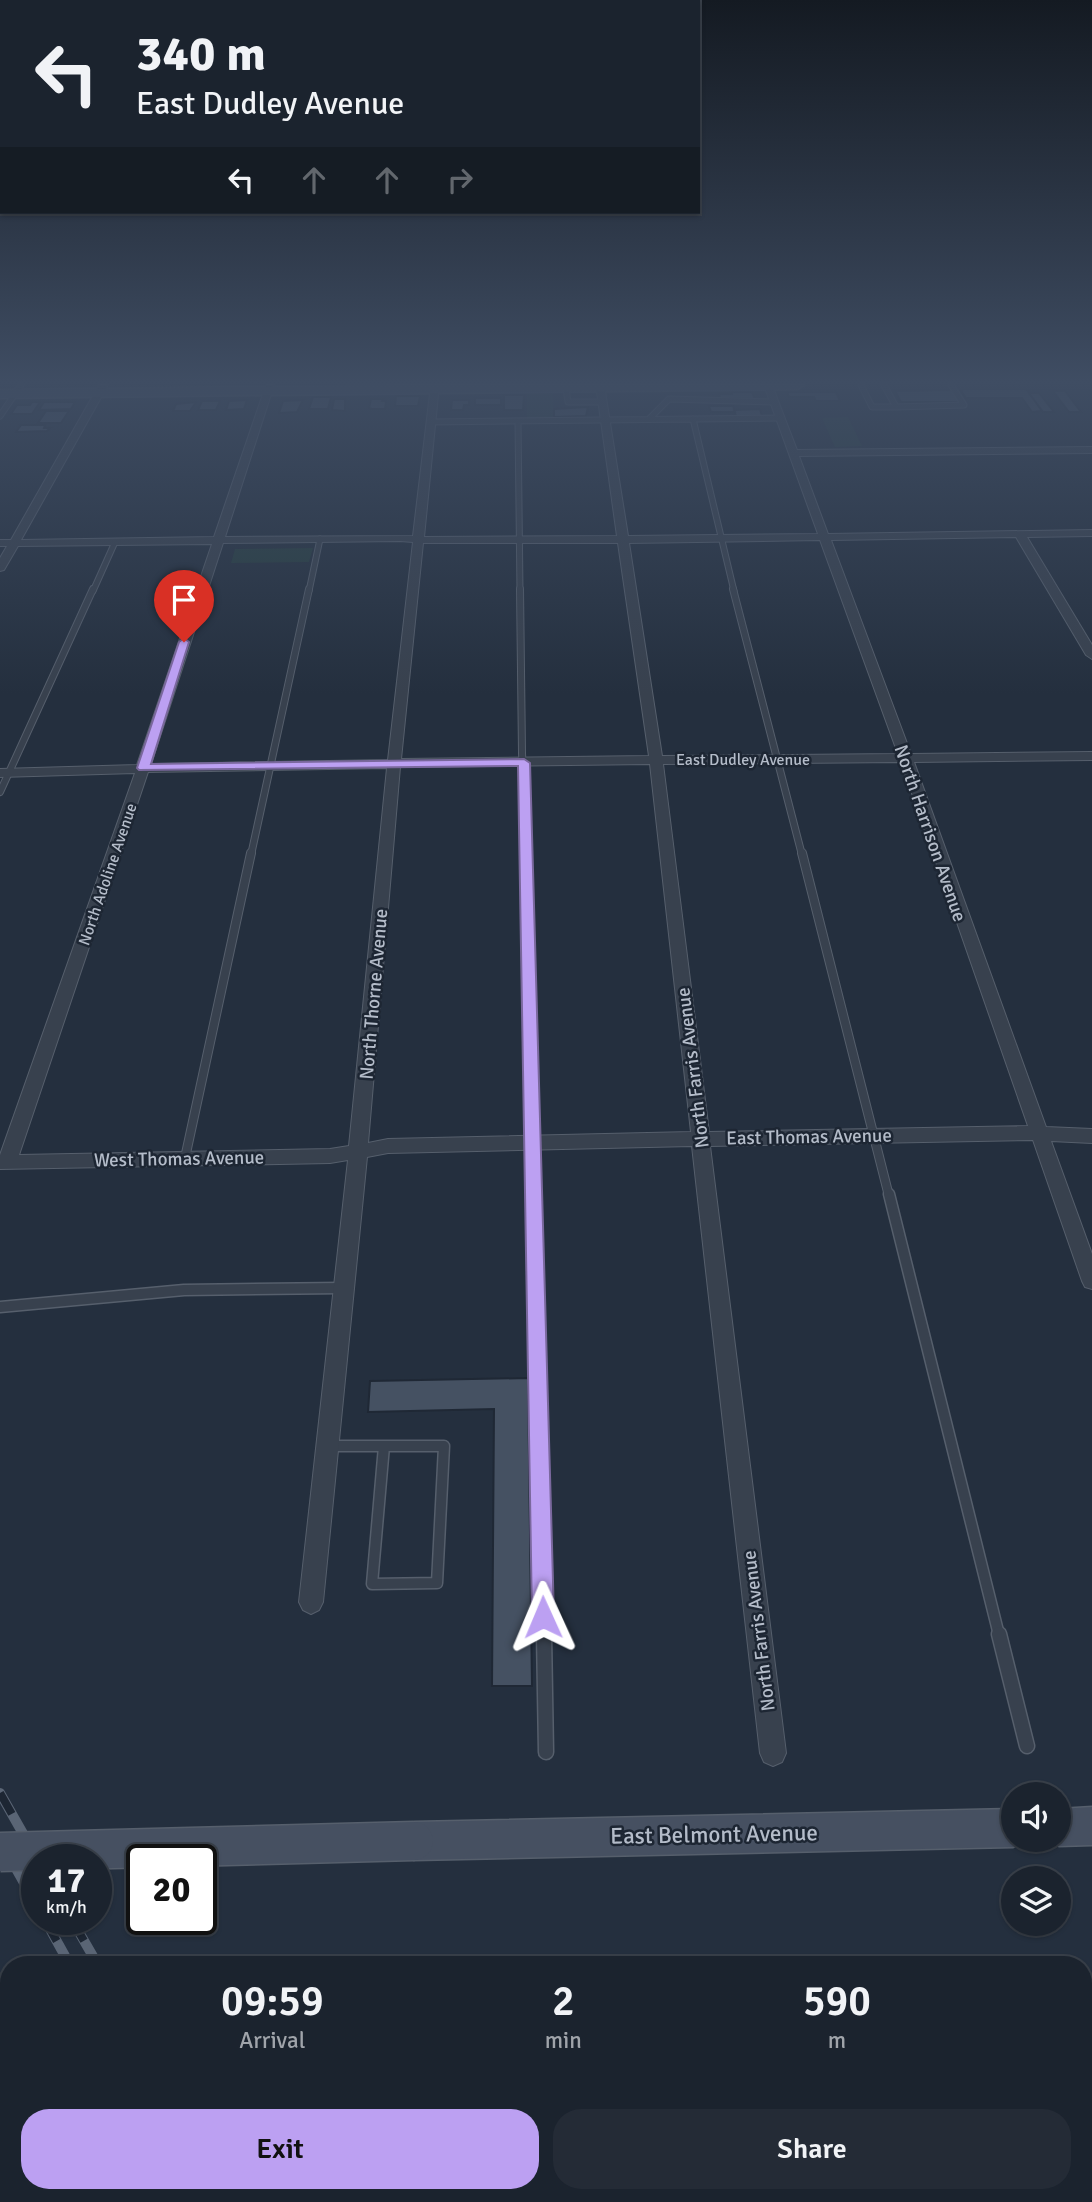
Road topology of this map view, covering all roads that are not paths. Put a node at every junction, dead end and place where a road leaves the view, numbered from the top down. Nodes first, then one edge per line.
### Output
1 (46, 488) edge
2 (235, 488) edge
3 (424, 488) edge
4 (519, 488) edge
5 (614, 488) edge
6 (709, 488) edge
7 (805, 488) edge
8 (1092, 533) edge
9 (1020, 535) junction
10 (823, 537) junction
11 (721, 538) junction
12 (320, 539) junction
13 (622, 539) junction
14 (419, 540) junction
15 (217, 541) junction
16 (520, 541) junction
17 (115, 542) junction
18 (0, 543) edge
19 (14, 543) junction
20 (0, 568) edge
21 (1092, 655) edge
22 (1092, 756) edge
23 (906, 758) junction
24 (778, 759) junction
25 (656, 760) junction
26 (524, 763) junction
27 (394, 765) junction
28 (270, 767) junction
29 (143, 768) junction
30 (4, 773) edge
31 (0, 792) edge
32 (1037, 1134) junction
33 (873, 1136) junction
34 (1092, 1136) edge
35 (701, 1138) junction
36 (532, 1142) junction
37 (358, 1151) junction
38 (185, 1158) junction
39 (4, 1162) edge
40 (1092, 1281) edge
41 (342, 1288) junction
42 (0, 1307) edge
43 (327, 1446) junction
44 (384, 1446) junction
45 (311, 1602) dead end
46 (1027, 1746) dead end
47 (546, 1752) dead end
48 (773, 1753) dead end
49 (1092, 1826) edge
50 (1071, 1827) edge
51 (1001, 1828) edge
52 (0, 1852) edge

1 - 19 street
2 - 15 street, North Adoline Avenue
3 - 14 street, North Thorne Avenue
4 - 16 lane
5 - 13 street, North Farris Avenue
6 - 11 lane
7 - 10 street, North Harrison Avenue
8 - 9 street
9 - 10 street
9 - 21 street
10 - 11 street
10 - 23 street, North Harrison Avenue
11 - 13 street
11 - 24 lane
12 - 14 street
12 - 15 street
12 - 28 lane
13 - 16 street
13 - 25 street, North Farris Avenue
14 - 16 street
14 - 27 street, North Thorne Avenue
15 - 17 street
15 - 29 street, North Adoline Avenue
16 - 26 lane
17 - 19 street
17 - 30 lane
18 - 19 street
19 - 20 street
22 - 23 street, East Dudley Avenue
23 - 24 street, East Dudley Avenue
23 - 32 street, North Harrison Avenue
24 - 25 street, East Dudley Avenue
24 - 33 lane
25 - 26 street, East Dudley Avenue
25 - 35 street, North Farris Avenue
26 - 27 street, East Dudley Avenue
26 - 36 lane
27 - 28 street, East Dudley Avenue
27 - 37 street, North Thorne Avenue
28 - 29 street, East Dudley Avenue
28 - 38 lane
29 - 30 street, East Dudley Avenue
29 - 39 street, North Adoline Avenue
30 - 31 lane
32 - 33 street, East Thomas Avenue
32 - 34 street, East Thomas Avenue
32 - 40 street, North Harrison Avenue
33 - 35 street, East Thomas Avenue
33 - 46 lane
35 - 36 street, East Thomas Avenue
35 - 48 street, North Farris Avenue
36 - 37 street, East Thomas Avenue
36 - 47 lane
37 - 38 street, West Thomas Avenue
37 - 41 street, North Thorne Avenue
38 - 39 street, West Thomas Avenue
41 - 42 lane
41 - 43 street, North Thorne Avenue
43 - 44 lane
43 - 45 street, North Thorne Avenue
44 - 44 lane
49 - 50 main road
51 - 52 main road, East Belmont Avenue, bridge

